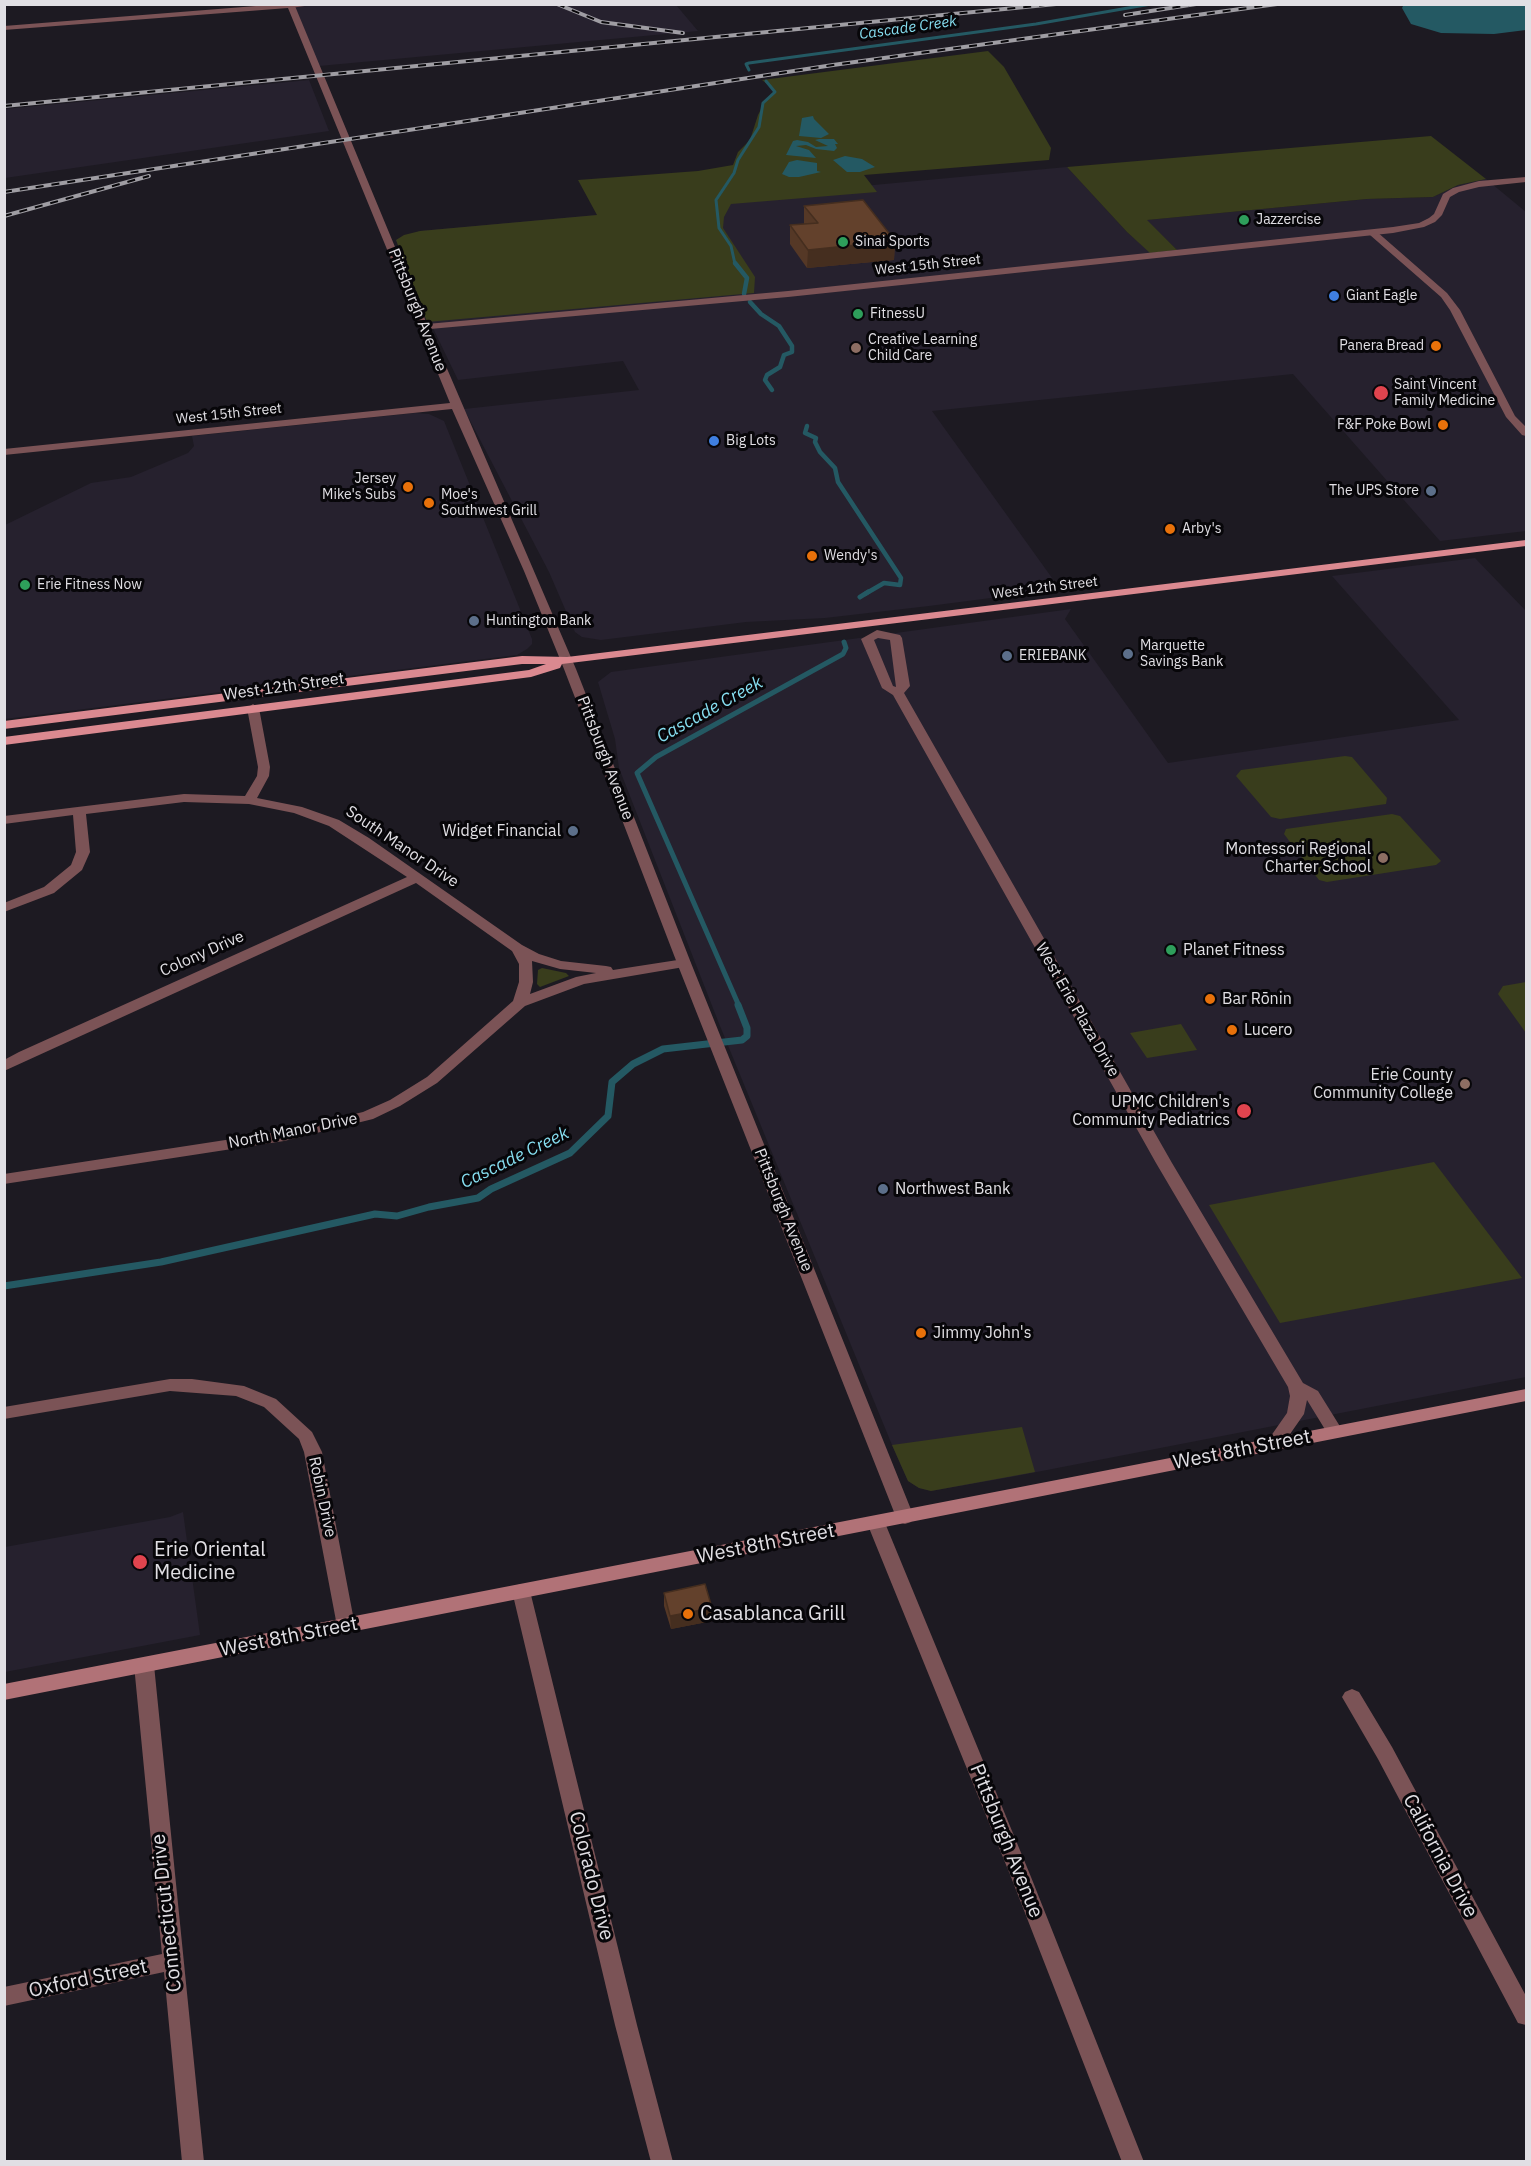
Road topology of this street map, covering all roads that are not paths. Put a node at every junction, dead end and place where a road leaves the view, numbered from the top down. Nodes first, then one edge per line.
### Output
1 (315, 4) edge
2 (291, 5) edge
3 (4, 28) edge
4 (1527, 179) edge
5 (1372, 233) junction
6 (425, 327) junction
7 (457, 405) junction
8 (1527, 433) edge
9 (4, 452) edge
10 (1527, 543) edge
11 (874, 629) junction
12 (567, 661) junction
13 (898, 693) junction
14 (254, 708) junction
15 (4, 725) edge
16 (4, 741) edge
17 (249, 800) junction
18 (79, 810) junction
19 (4, 820) edge
20 (416, 878) junction
21 (4, 908) edge
22 (517, 948) junction
23 (684, 963) junction
24 (621, 972) junction
25 (520, 1003) junction
26 (4, 1067) edge
27 (4, 1179) edge
28 (1297, 1387) junction
29 (1527, 1395) edge
30 (4, 1413) edge
31 (1335, 1432) junction
32 (1275, 1443) junction
33 (905, 1517) junction
34 (876, 1522) junction
35 (521, 1591) junction
36 (346, 1626) junction
37 (144, 1665) junction
38 (4, 1692) edge
39 (1352, 1698) dead end
40 (172, 1961) junction
41 (4, 1997) edge
42 (1527, 2016) edge
43 (193, 2162) edge
44 (662, 2162) edge
45 (1133, 2162) edge

1 - 2 street
2 - 3 street
2 - 6 street, Pittsburgh Avenue
4 - 5 street, West 15th Street
5 - 6 street, West 15th Street
5 - 8 street
6 - 7 street, Pittsburgh Avenue
7 - 9 street, West 15th Street
7 - 12 street, Pittsburgh Avenue
10 - 11 main road, West 12th Street
11 - 12 main road, West 12th Street
11 - 13 street, West Erie Plaza Drive
11 - 13 street
12 - 14 main road, West 12th Street
12 - 15 main road, West 12th Street
12 - 23 street, Pittsburgh Avenue
13 - 28 street, West Erie Plaza Drive
14 - 16 main road, West 12th Street
14 - 17 street
17 - 18 street, South Manor Drive
17 - 20 street, South Manor Drive
18 - 19 street, South Manor Drive
18 - 21 street
20 - 22 street, South Manor Drive
20 - 26 street, Colony Drive
22 - 24 street, South Manor Drive
22 - 25 street
23 - 24 street, North Manor Drive
23 - 33 street, Pittsburgh Avenue
24 - 25 street, North Manor Drive
25 - 27 street, North Manor Drive
28 - 31 street, West Erie Plaza Drive
28 - 32 street
29 - 31 main road, West 8th Street
30 - 36 street, Robin Drive
31 - 32 main road, West 8th Street
32 - 33 main road, West 8th Street
33 - 34 main road, West 8th Street
34 - 35 main road, West 8th Street
34 - 45 street, Pittsburgh Avenue
35 - 36 main road, West 8th Street
35 - 44 street, Colorado Drive
36 - 37 main road, West 8th Street
37 - 38 main road, West 8th Street
37 - 40 street, Connecticut Drive
39 - 42 street, California Drive
40 - 41 street, Oxford Street
40 - 43 street, Connecticut Drive

